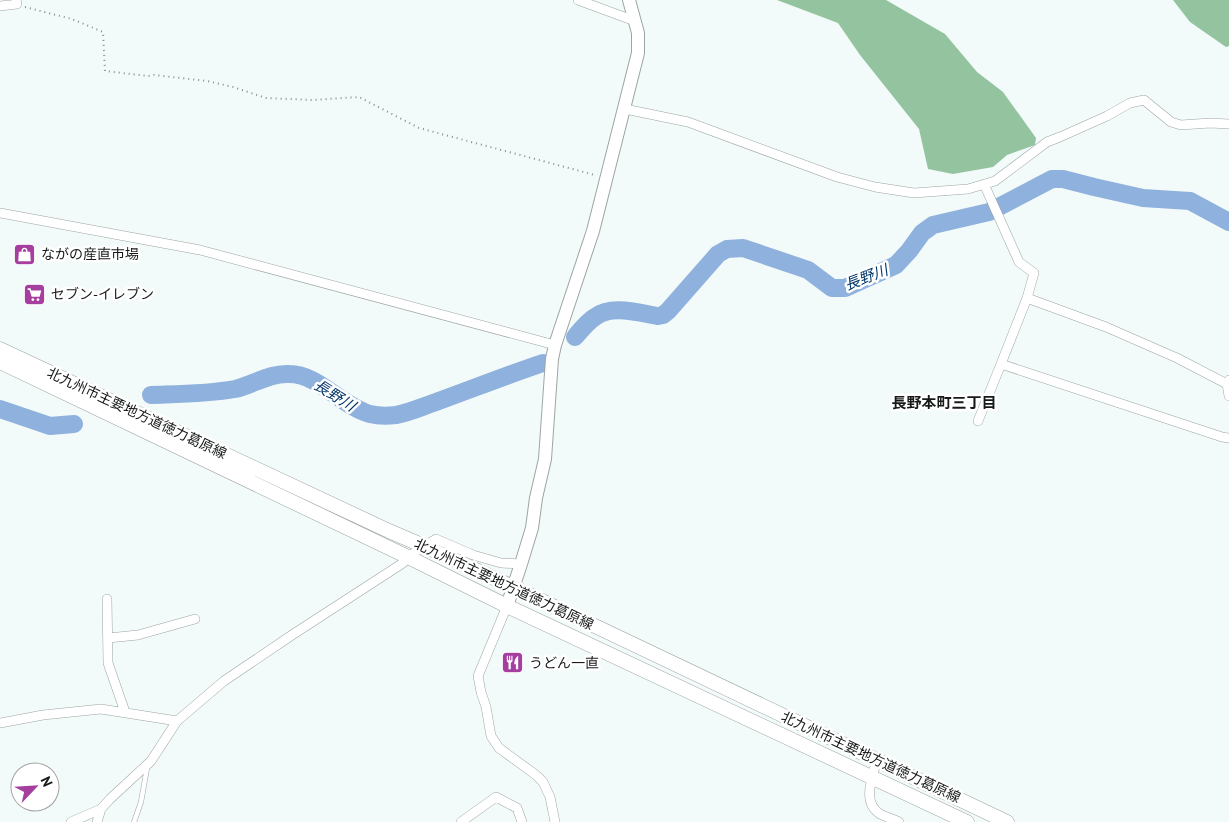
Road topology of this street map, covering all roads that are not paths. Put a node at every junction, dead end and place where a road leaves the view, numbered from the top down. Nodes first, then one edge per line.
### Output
1 (578, 0) edge
2 (629, 0) edge
3 (16, 2) edge
4 (0, 6) edge
5 (636, 21) junction
6 (625, 109) junction
7 (1229, 124) edge
8 (984, 184) junction
9 (0, 213) edge
10 (1027, 298) junction
11 (555, 345) junction
12 (0, 349) edge
13 (0, 362) edge
14 (1001, 364) junction
15 (1228, 382) edge
16 (1229, 396) edge
17 (978, 420) dead end
18 (1229, 438) edge
19 (424, 546) junction
20 (408, 556) junction
21 (521, 564) junction
22 (513, 587) junction
23 (106, 599) dead end
24 (507, 606) junction
25 (194, 619) dead end
26 (108, 638) junction
27 (125, 712) junction
28 (177, 721) junction
29 (0, 723) edge
30 (877, 759) junction
31 (150, 761) junction
32 (873, 778) junction
33 (101, 809) junction
34 (71, 822) edge
35 (97, 822) edge
36 (134, 822) edge
37 (461, 822) edge
38 (522, 822) edge
39 (554, 822) edge
40 (899, 822) edge
41 (966, 822) edge
42 (1007, 822) edge

1 - 5 street
2 - 5 street
3 - 4 street
5 - 6 street
6 - 8 street
6 - 11 street
7 - 8 street
8 - 10 street
9 - 11 street
10 - 14 street
10 - 15 street
11 - 21 street
12 - 19 main road, 北九州市主要地方道徳力葛原線
13 - 20 main road, 北九州市主要地方道徳力葛原線
14 - 17 street
14 - 18 street
15 - 16 street
19 - 20 street
19 - 21 street
19 - 22 main road, 北九州市主要地方道徳力葛原線
20 - 24 main road, 北九州市主要地方道徳力葛原線
20 - 28 street
21 - 22 street
22 - 24 street
22 - 30 main road, 北九州市主要地方道徳力葛原線
23 - 26 street
24 - 32 main road, 北九州市主要地方道徳力葛原線
24 - 39 street
25 - 26 street
26 - 27 street
27 - 28 street
27 - 29 street
28 - 31 street
30 - 32 street
30 - 42 main road, 北九州市主要地方道徳力葛原線
31 - 33 street
31 - 36 lane
32 - 40 street
32 - 41 main road, 北九州市主要地方道徳力葛原線
33 - 34 street
33 - 35 street
37 - 38 street

